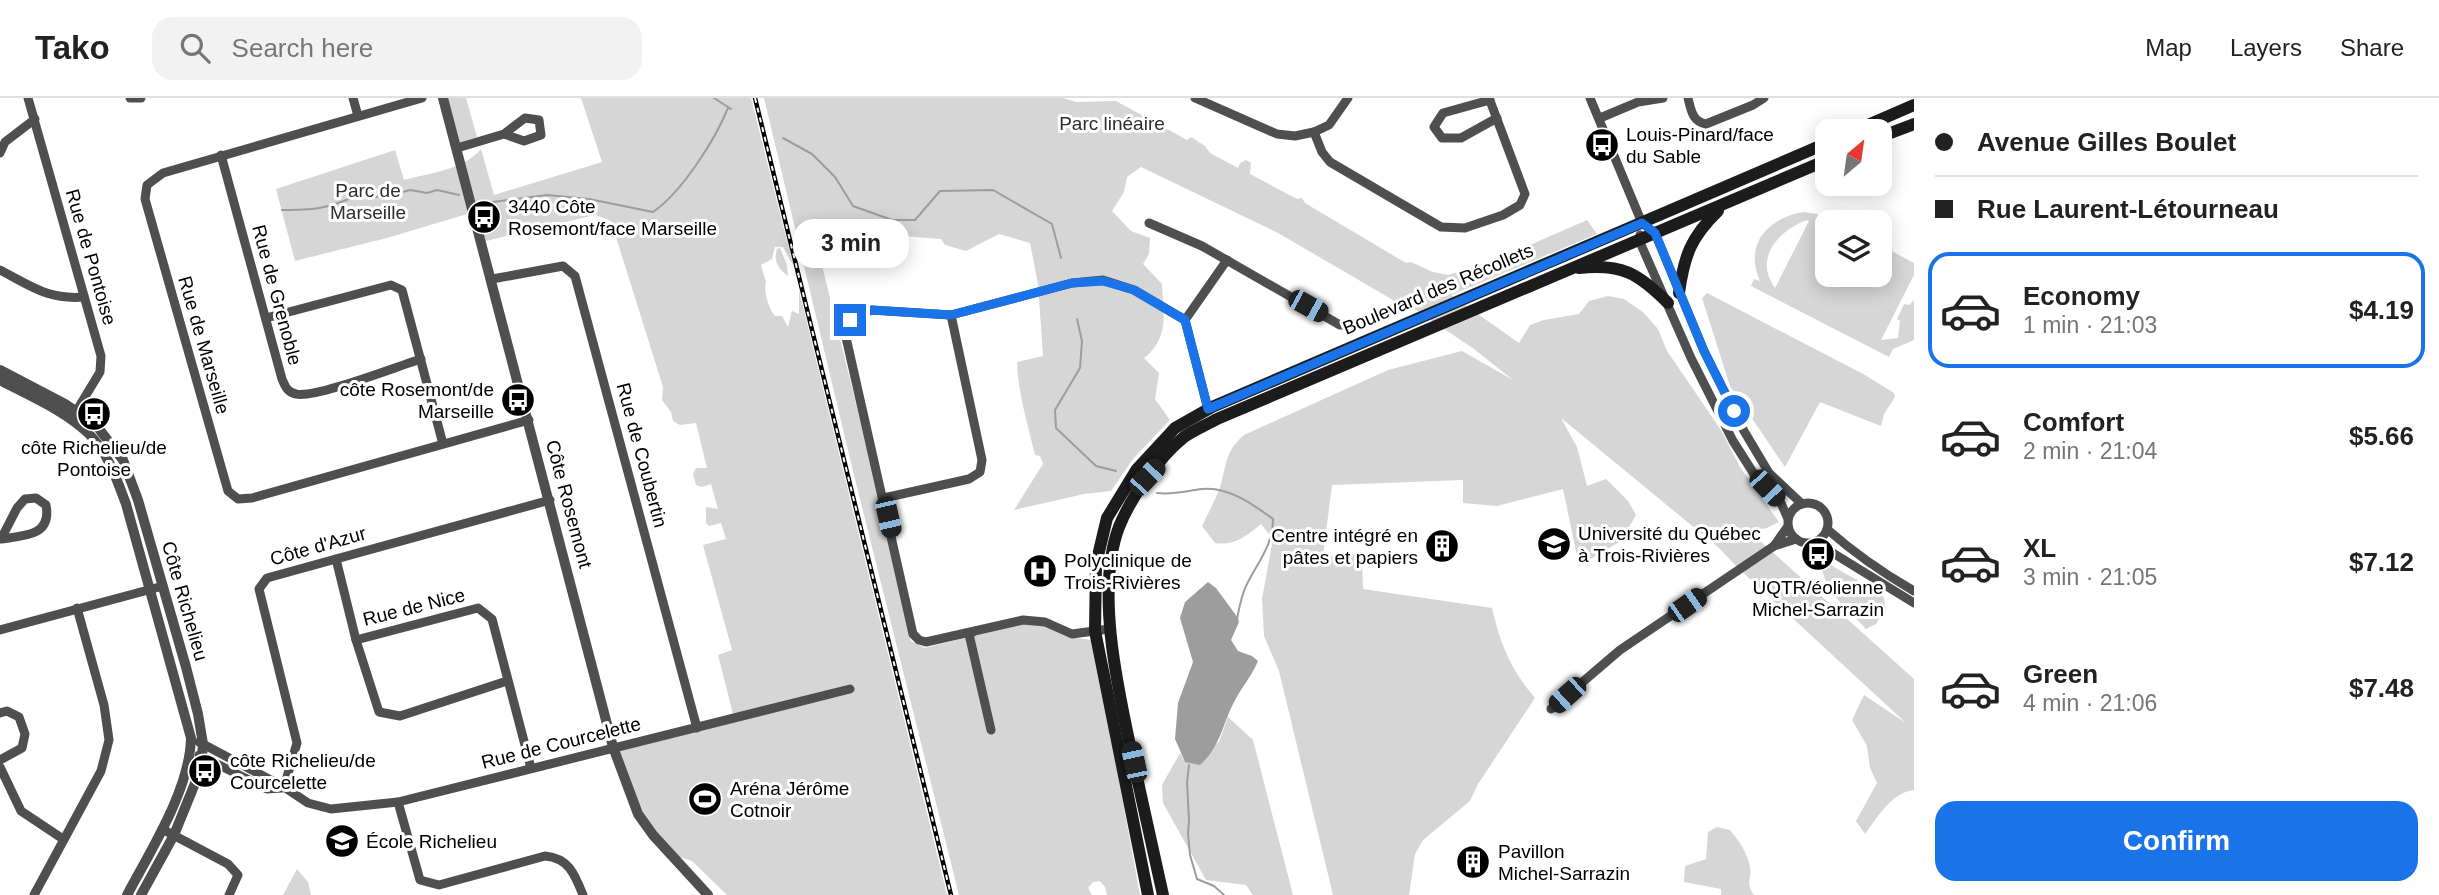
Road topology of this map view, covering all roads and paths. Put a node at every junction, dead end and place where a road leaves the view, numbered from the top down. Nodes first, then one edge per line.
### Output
1 (28, 98) edge
2 (130, 98) edge
3 (141, 98) edge
4 (353, 98) edge
5 (422, 98) edge
6 (443, 98) edge
7 (1195, 98) edge
8 (1348, 98) edge
9 (1590, 98) edge
10 (1663, 98) edge
11 (1688, 98) edge
12 (1764, 98) edge
13 (1490, 99) edge
14 (1914, 105) edge
15 (358, 116) junction
16 (1497, 118) junction
17 (1600, 118) junction
18 (35, 119) junction
19 (1882, 119) edge
20 (1914, 124) edge
21 (1314, 132) junction
22 (1892, 132) edge
23 (504, 134) dead end
24 (457, 148) junction
25 (1815, 148) edge
26 (0, 153) edge
27 (221, 155) junction
28 (1815, 165) edge
29 (1729, 203) junction
30 (1149, 223) dead end
31 (1642, 223) junction
32 (1655, 233) junction
33 (1639, 240) junction
34 (1227, 260) junction
35 (0, 270) edge
36 (1562, 271) junction
37 (492, 279) junction
38 (1679, 293) junction
39 (84, 297) junction
40 (1668, 303) junction
41 (951, 315) junction
42 (266, 318) junction
43 (1185, 320) junction
44 (1354, 326) dead end
45 (1704, 351) junction
46 (1691, 358) junction
47 (421, 359) junction
48 (0, 370) edge
49 (0, 380) edge
50 (1208, 409) junction
51 (74, 415) junction
52 (529, 420) junction
53 (1744, 431) junction
54 (1733, 441) junction
55 (443, 444) junction
56 (884, 498) junction
57 (550, 500) junction
58 (1802, 504) junction
59 (1788, 522) junction
60 (1827, 529) junction
61 (0, 539) edge
62 (1796, 539) junction
63 (1815, 542) junction
64 (1774, 546) junction
65 (335, 559) junction
66 (163, 586) junction
67 (151, 589) junction
68 (1914, 591) edge
69 (1914, 603) edge
70 (77, 608) junction
71 (1109, 629) junction
72 (0, 631) edge
73 (1095, 631) junction
74 (973, 632) junction
75 (356, 640) junction
76 (507, 681) junction
77 (850, 689) dead end
78 (1551, 709) dead end
79 (0, 713) edge
80 (697, 728) junction
81 (991, 730) dead end
82 (191, 738) junction
83 (203, 744) junction
84 (613, 747) junction
85 (196, 754) junction
86 (0, 760) edge
87 (0, 767) edge
88 (531, 768) junction
89 (284, 788) junction
90 (398, 802) junction
91 (162, 829) junction
92 (174, 835) junction
93 (64, 839) junction
94 (34, 895) edge
95 (127, 895) edge
96 (141, 895) edge
97 (229, 895) edge
98 (583, 895) edge
99 (708, 895) edge
100 (1148, 895) edge
101 (1163, 895) edge

1 - 18 street, Rue de Pontoise
2 - 3 street
4 - 15 street
5 - 15 street, Rue de Marseille
6 - 24 street, Côte Rosemont
7 - 21 street
8 - 21 street
9 - 17 street
10 - 17 street
11 - 12 street
13 - 16 street
13 - 16 street
14 - 19 main road
15 - 27 street, Rue de Marseille
16 - 21 street
17 - 31 street
18 - 26 street
18 - 39 street, Rue de Pontoise
20 - 22 main road
23 - 24 street
24 - 37 street, Côte Rosemont
25 - 31 main road, Boulevard des Récollets
27 - 42 street, Rue de Grenoble
27 - 55 street, Rue de Marseille
28 - 29 main road, Boulevard des Récollets
29 - 32 main road, Boulevard des Récollets
29 - 38 main road
30 - 34 street
31 - 32 street
31 - 33 street
31 - 50 main road, Boulevard des Récollets
32 - 33 main road, Boulevard des Récollets
32 - 38 street
33 - 36 main road, Boulevard des Récollets
33 - 40 street
34 - 43 street
34 - 44 street
35 - 39 street
36 - 40 main road
36 - 71 main road, Boulevard des Récollets
37 - 52 street, Côte Rosemont
37 - 80 street, Rue de Coubertin
38 - 45 street
39 - 51 street, Rue de Pontoise
40 - 46 street
41 - 43 street
41 - 56 street
41 - 56 street
42 - 47 street
42 - 47 street, Rue de Grenoble
43 - 50 street
45 - 46 street
45 - 53 street
46 - 54 street
47 - 55 street
48 - 51 street, Côte Richelieu
49 - 51 street, Côte Richelieu
50 - 73 main road, Boulevard des Récollets
51 - 66 street, Côte Richelieu
51 - 67 street, Côte Richelieu
52 - 55 street, Rue de Marseille
52 - 57 street, Côte Rosemont
53 - 54 street
53 - 58 street
54 - 59 street
56 - 74 street
57 - 65 street, Côte d'Azur
57 - 84 street, Côte Rosemont
58 - 59 street
58 - 60 street
59 - 62 street
59 - 64 street
60 - 63 street
60 - 68 street
61 - 61 street
62 - 63 street
62 - 64 street
63 - 69 street
64 - 78 street
65 - 75 street
65 - 89 street, Côte d'Azur
66 - 67 street
66 - 83 street, Côte Richelieu
67 - 70 street
67 - 82 street, Côte Richelieu
70 - 72 street
70 - 93 street
71 - 73 street
71 - 101 main road, Boulevard des Récollets
73 - 74 street
73 - 100 main road, Boulevard des Récollets
74 - 81 street
75 - 76 street, Rue de Nice
75 - 76 street
76 - 88 street, Rue de Nice
77 - 80 street, Rue de Courcelette
79 - 86 street
80 - 84 street, Rue de Courcelette
82 - 83 street, Rue de Courcelette
82 - 85 street, Côte Richelieu
83 - 85 street, Côte Richelieu
83 - 89 street, Rue de Courcelette
84 - 88 street, Rue de Courcelette
84 - 99 street, Côte Rosemont
85 - 89 street, Rue de Courcelette
85 - 91 street, Côte Richelieu
85 - 92 street, Côte Richelieu
87 - 93 street
88 - 90 street, Rue de Courcelette
89 - 90 street, Rue de Courcelette
90 - 98 street
91 - 92 street
91 - 95 street, Côte Richelieu
92 - 96 street, Côte Richelieu
92 - 97 street
93 - 94 street

